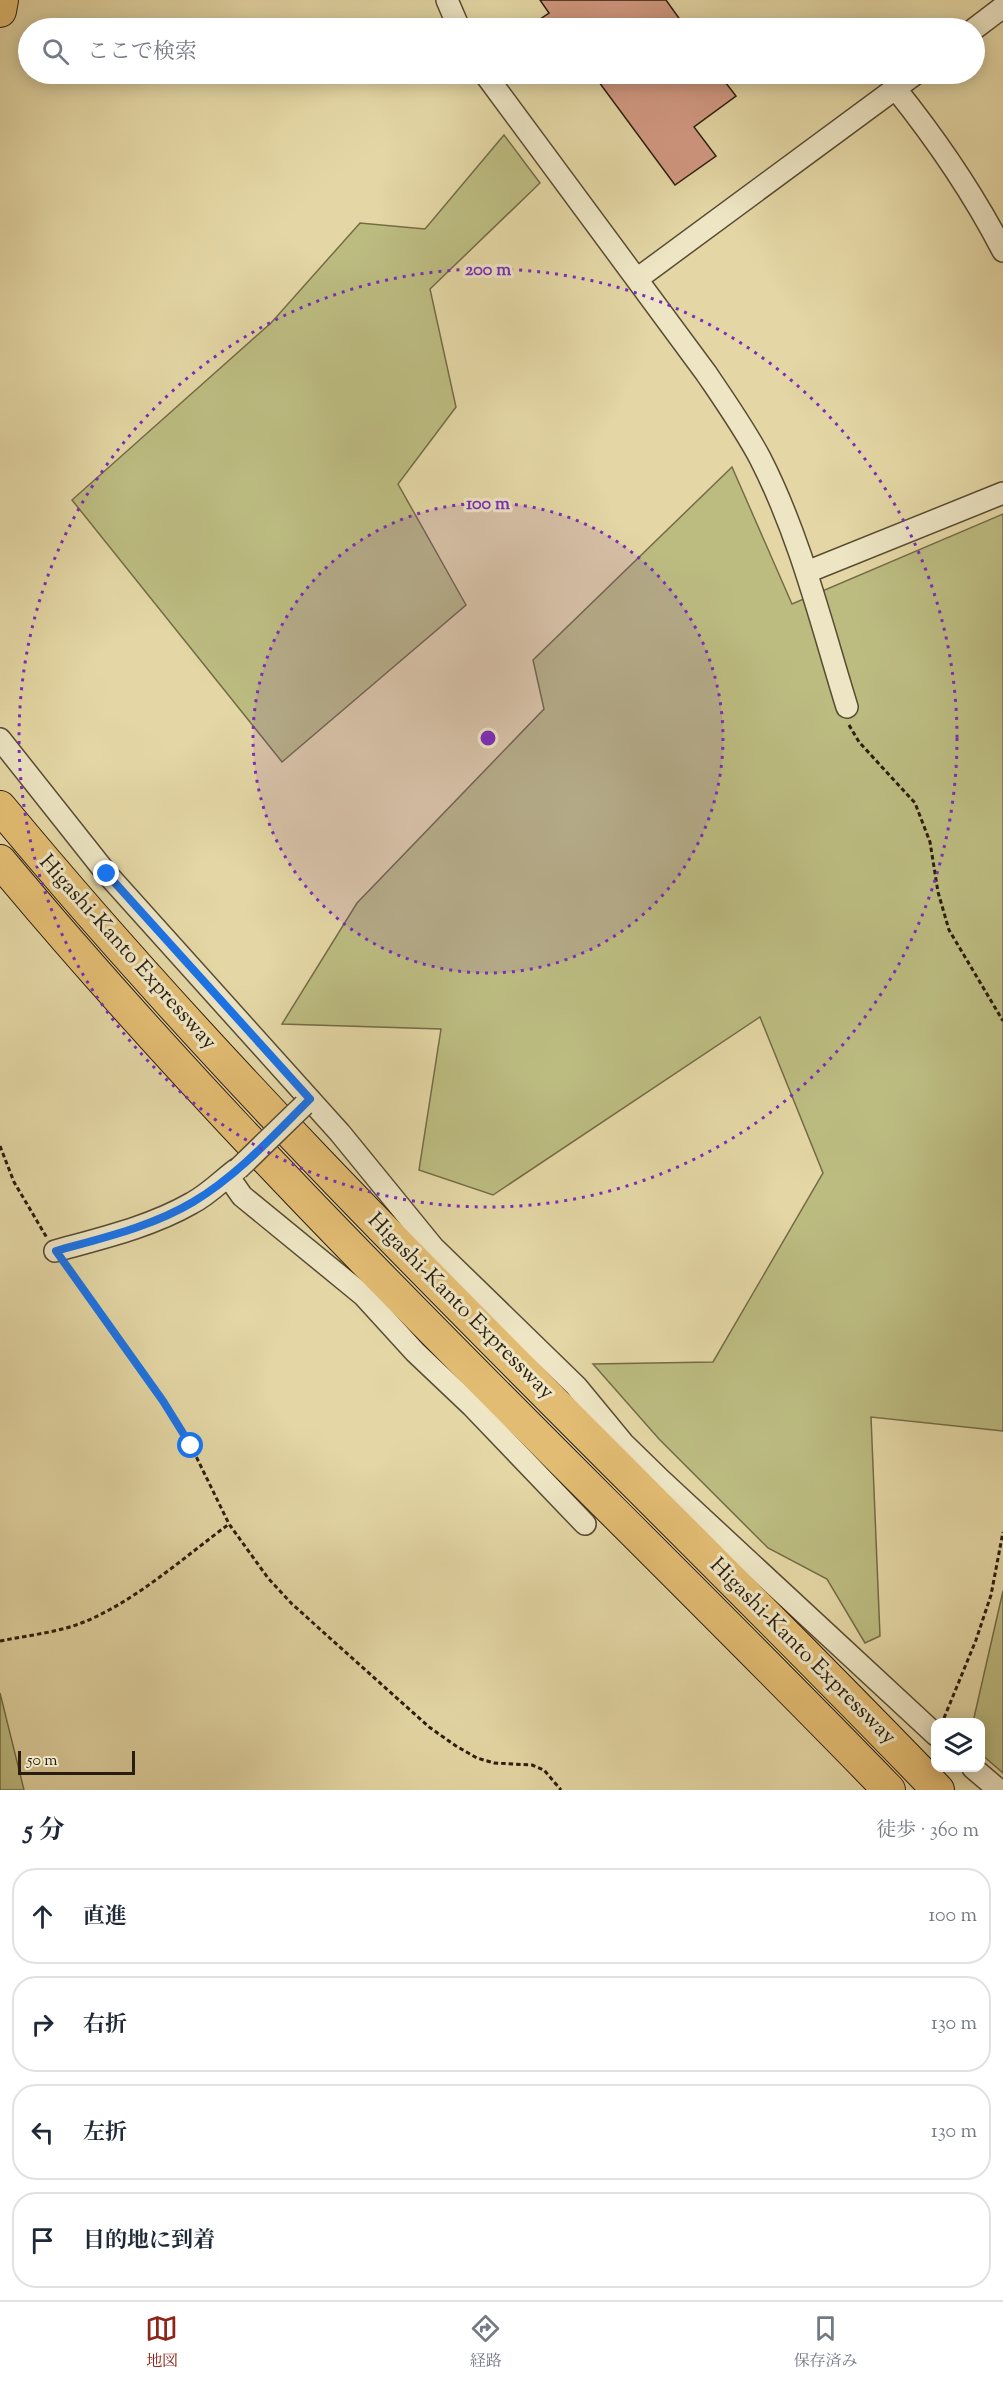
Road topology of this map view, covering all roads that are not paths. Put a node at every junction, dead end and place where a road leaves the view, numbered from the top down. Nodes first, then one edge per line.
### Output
1 (2, 0) edge
2 (447, 0) edge
3 (1003, 7) edge
4 (0, 11) edge
5 (455, 18) edge
6 (985, 21) edge
7 (492, 84) edge
8 (901, 84) edge
9 (895, 88) junction
10 (1003, 251) edge
11 (637, 279) junction
12 (1003, 492) edge
13 (807, 572) junction
14 (847, 707) road end
15 (0, 738) edge
16 (0, 807) edge
17 (0, 861) edge
18 (307, 1102) junction
19 (233, 1172) junction
20 (56, 1251) road end
21 (585, 1524) dead end
22 (931, 1730) edge
23 (979, 1772) edge
24 (889, 1790) edge
25 (938, 1790) edge
26 (999, 1790) edge

1 - 4 highway
2 - 5 street
3 - 6 street
7 - 11 street
8 - 9 street
9 - 10 street
9 - 11 street
11 - 13 street
12 - 13 street
13 - 14 street
15 - 18 street
16 - 25 highway, Higashi-Kanto Expressway
17 - 24 highway, Higashi-Kanto Expressway
18 - 19 street, bridge
18 - 22 street
19 - 20 street
19 - 21 street
23 - 26 street

